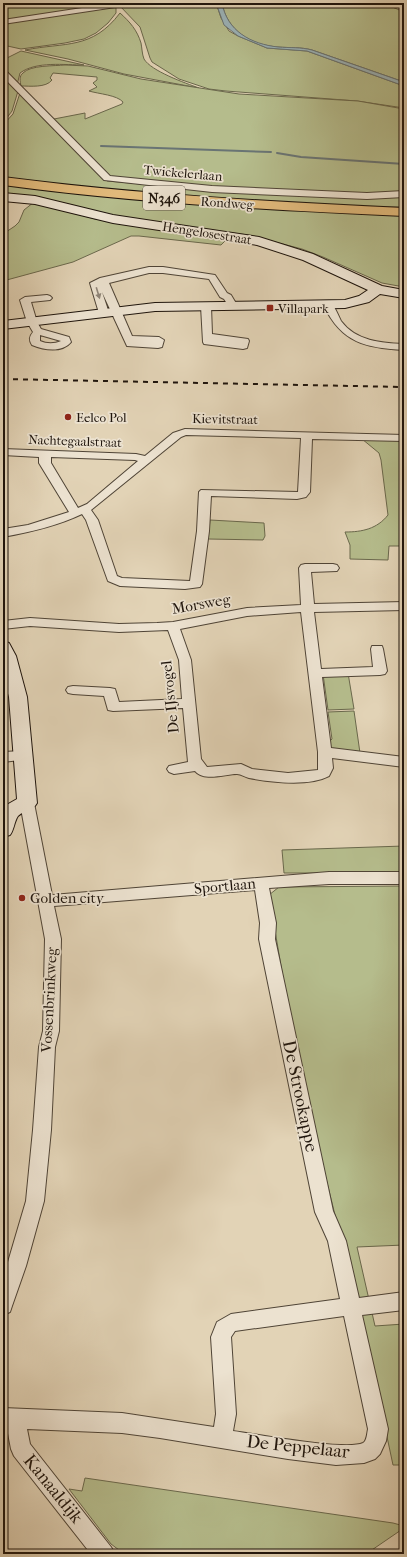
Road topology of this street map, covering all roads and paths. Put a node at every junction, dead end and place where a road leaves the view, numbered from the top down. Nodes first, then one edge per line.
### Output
1 (129, 3) edge
2 (114, 4) edge
3 (3, 22) edge
4 (3, 73) edge
5 (3, 181) edge
6 (404, 194) edge
7 (3, 197) edge
8 (404, 211) edge
9 (378, 290) junction
10 (404, 294) edge
11 (47, 298) dead end
12 (225, 302) junction
13 (206, 306) junction
14 (329, 306) junction
15 (110, 312) junction
16 (3, 325) edge
17 (35, 327) junction
18 (209, 336) dead end
19 (129, 339) dead end
20 (404, 347) edge
21 (307, 435) junction
22 (404, 438) edge
23 (3, 452) edge
24 (45, 454) junction
25 (146, 460) junction
26 (80, 511) junction
27 (3, 533) edge
28 (333, 568) dead end
29 (404, 606) edge
30 (307, 610) junction
31 (3, 625) edge
32 (172, 626) junction
33 (3, 647) edge
34 (377, 649) dead end
35 (315, 673) junction
36 (74, 690) dead end
37 (189, 703) junction
38 (324, 752) junction
39 (23, 756) junction
40 (3, 757) edge
41 (404, 762) edge
42 (197, 766) junction
43 (174, 769) dead end
44 (27, 803) junction
45 (3, 830) edge
46 (404, 878) edge
47 (261, 884) junction
48 (47, 901) junction
49 (404, 1301) edge
50 (3, 1306) edge
51 (351, 1307) junction
52 (10, 1419) edge
53 (222, 1438) junction
54 (104, 1554) edge

1 - 2 street
2 - 3 street
4 - 6 street, Twickelerlaan
5 - 8 main road, Rondweg / N346
7 - 9 street, Hengelosestraat
9 - 10 street, Hengelosestraat
9 - 14 street
11 - 17 street
12 - 13 street
12 - 14 street
12 - 15 street
13 - 15 street
13 - 18 street
14 - 20 street
15 - 17 street
15 - 19 street
16 - 17 street
21 - 22 street, Kievitstraat
21 - 25 street, Kievitstraat
21 - 26 street
23 - 24 street, Nachtegaalstraat
24 - 25 street, Nachtegaalstraat
24 - 26 street
25 - 26 street, Kievitstraat
26 - 27 street, Kievitstraat
28 - 30 street
29 - 30 street, Morsweg
30 - 32 street, Morsweg
30 - 35 street
31 - 32 street, Morsweg
32 - 37 street, De IJsvogel
33 - 39 street, Vossenbrinkweg
34 - 35 street
35 - 38 street
36 - 37 street
37 - 42 street, De IJsvogel
38 - 41 street
38 - 42 street
39 - 40 street
39 - 44 street, Vossenbrinkweg
42 - 43 street
44 - 45 street
44 - 48 street, Vossenbrinkweg
46 - 47 street, Sportlaan
47 - 48 street, Sportlaan
47 - 51 street, De Strookappe
48 - 50 street, Vossenbrinkweg
49 - 51 street
51 - 53 street
51 - 53 street, De Peppelaar
52 - 53 street, De Peppelaar
52 - 54 street, Kanaaldijk

